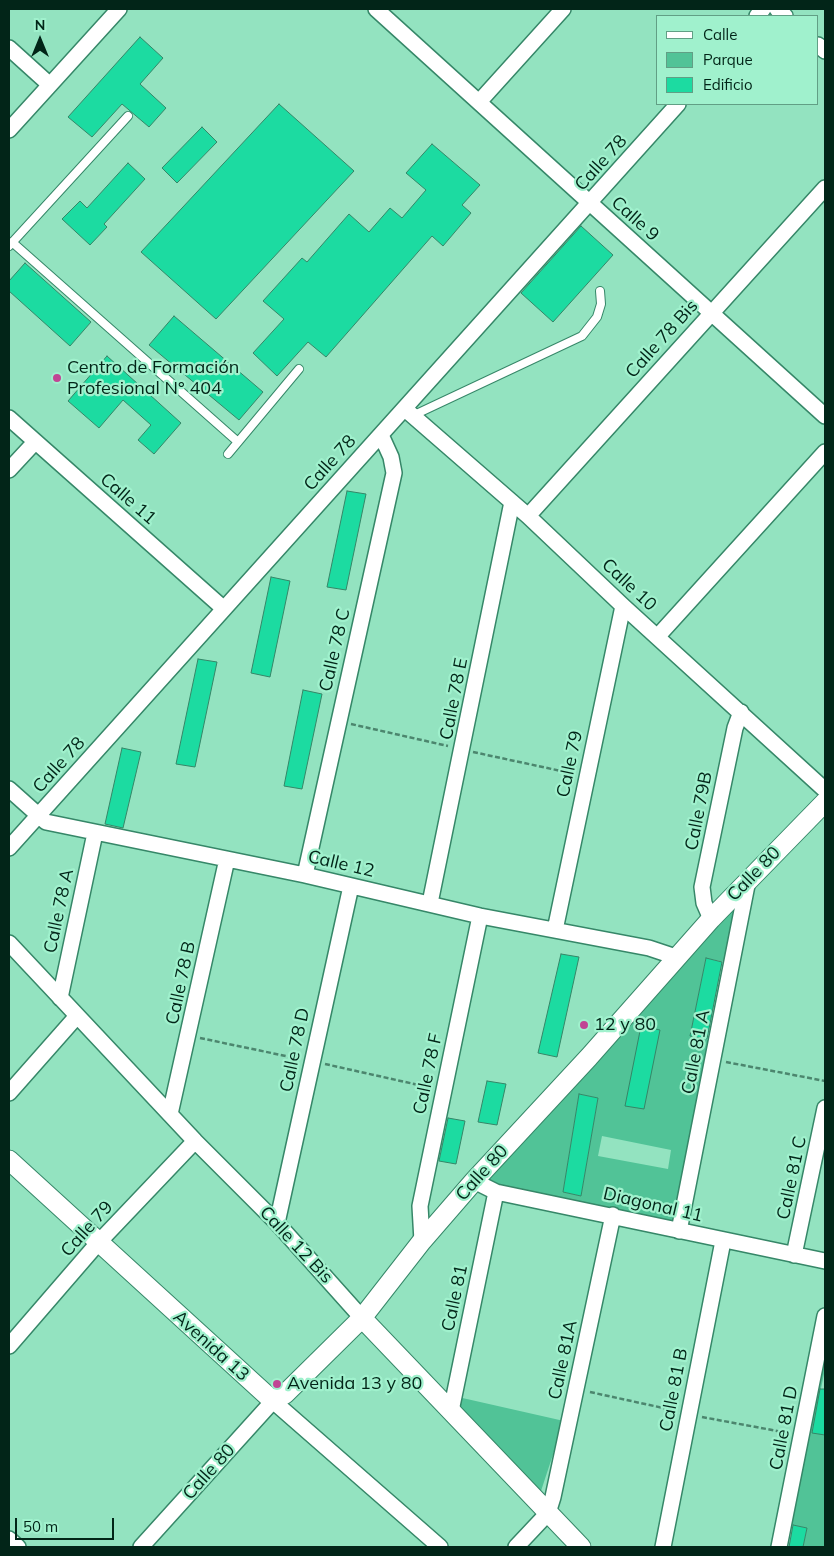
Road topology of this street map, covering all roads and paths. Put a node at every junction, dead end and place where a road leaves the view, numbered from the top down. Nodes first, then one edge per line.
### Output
1 (119, 9) edge
2 (376, 9) edge
3 (563, 9) edge
4 (9, 48) edge
5 (50, 85) junction
6 (479, 102) junction
7 (677, 105) edge
8 (128, 116) dead end
9 (9, 130) edge
10 (825, 188) edge
11 (590, 203) junction
12 (10, 244) edge
13 (600, 291) dead end
14 (711, 312) junction
15 (299, 369) dead end
16 (408, 412) junction
17 (825, 416) edge
18 (9, 418) edge
19 (381, 435) junction
20 (35, 442) junction
21 (238, 442) junction
22 (825, 452) edge
23 (228, 454) dead end
24 (9, 470) edge
25 (512, 502) junction
26 (528, 516) junction
27 (623, 606) junction
28 (223, 608) junction
29 (658, 636) junction
30 (741, 712) junction
31 (9, 789) edge
32 (825, 790) edge
33 (825, 802) edge
34 (38, 816) junction
35 (95, 833) junction
36 (9, 848) edge
37 (226, 859) junction
38 (305, 875) junction
39 (748, 880) junction
40 (351, 886) junction
41 (430, 903) junction
42 (480, 916) junction
43 (710, 919) junction
44 (555, 930) junction
45 (9, 944) edge
46 (676, 957) junction
47 (60, 998) junction
48 (77, 1016) junction
49 (714, 1059) junction
50 (825, 1081) edge
51 (9, 1093) edge
52 (825, 1108) edge
53 (170, 1114) junction
54 (195, 1141) junction
55 (9, 1160) edge
56 (474, 1181) junction
57 (496, 1192) junction
58 (613, 1215) junction
59 (277, 1223) junction
60 (680, 1231) junction
61 (422, 1241) junction
62 (722, 1241) junction
63 (98, 1244) junction
64 (794, 1255) junction
65 (825, 1261) edge
66 (825, 1316) edge
67 (362, 1318) junction
68 (9, 1346) edge
69 (273, 1401) junction
70 (451, 1411) junction
71 (548, 1513) junction
72 (9, 1539) edge
73 (18, 1547) edge
74 (142, 1547) edge
75 (440, 1547) edge
76 (516, 1547) edge
77 (581, 1547) edge
78 (663, 1547) edge
79 (779, 1547) edge

1 - 5 street
2 - 6 street, Calle 9
3 - 6 street
4 - 5 street
5 - 9 street
6 - 11 street, Calle 9
7 - 11 street, Calle 78
8 - 12 lane
10 - 14 street, Calle 78 Bis
11 - 14 street, Calle 9
11 - 16 street, Calle 78
12 - 21 lane
13 - 16 lane
14 - 17 street, Calle 9
14 - 26 street, Calle 78 Bis
15 - 21 lane
16 - 19 street, Calle 78
16 - 25 street, Calle 10
18 - 20 street, Calle 11
19 - 28 street, Calle 78
19 - 38 street, Calle 78 C
20 - 24 street
20 - 28 street, Calle 11
21 - 23 lane
22 - 29 street
25 - 26 street, Calle 10
25 - 41 street, Calle 78 E
26 - 27 street, Calle 10
27 - 29 street, Calle 10
27 - 44 street, Calle 79
28 - 34 street, Calle 78
29 - 30 street, Calle 10
30 - 32 street, Calle 10
30 - 43 street, Calle 79B
31 - 34 street, Calle 12
33 - 39 street, Calle 80
34 - 35 street, Calle 12
34 - 36 street, Calle 78
35 - 37 street, Calle 12
35 - 47 street, Calle 78 A
37 - 38 street, Calle 12
37 - 53 street, Calle 78 B
38 - 40 street, Calle 12
39 - 43 street, Calle 80
39 - 49 street, Calle 81 A
40 - 41 street, Calle 12
40 - 59 street, Calle 78 D
41 - 42 street, Calle 12
42 - 44 street, Calle 12
42 - 61 street, Calle 78 F
43 - 46 street, Calle 80
44 - 46 street, Calle 12
45 - 47 street, Calle 12 Bis
46 - 56 street, Calle 80
47 - 48 street, Calle 12 Bis
48 - 51 street
48 - 53 street, Calle 12 Bis
49 - 50 path
49 - 60 street, Calle 81 A
52 - 64 street, Calle 81 C
53 - 54 street, Calle 12 Bis
54 - 59 street, Calle 12 Bis
54 - 63 street, Calle 79
55 - 63 street, Avenida 13
56 - 57 street, Diagonal 11
56 - 61 street, Calle 80
57 - 58 street, Diagonal 11
57 - 70 street, Calle 81
58 - 60 street, Diagonal 11
58 - 71 street, Calle 81A
59 - 67 street, Calle 12 Bis
60 - 62 street, Diagonal 11
61 - 67 street, Calle 80
62 - 64 street, Diagonal 11
62 - 78 street, Calle 81 B
63 - 68 street, Calle 79
63 - 69 street, Avenida 13
64 - 65 street, Diagonal 11
66 - 79 street, Calle 81 D
67 - 69 street, Calle 80
67 - 70 street, Calle 12 Bis
69 - 74 street, Calle 80
69 - 75 street, Avenida 13
70 - 71 street, Calle 12 Bis
71 - 76 street
71 - 77 street, Calle 12 Bis
72 - 73 street

